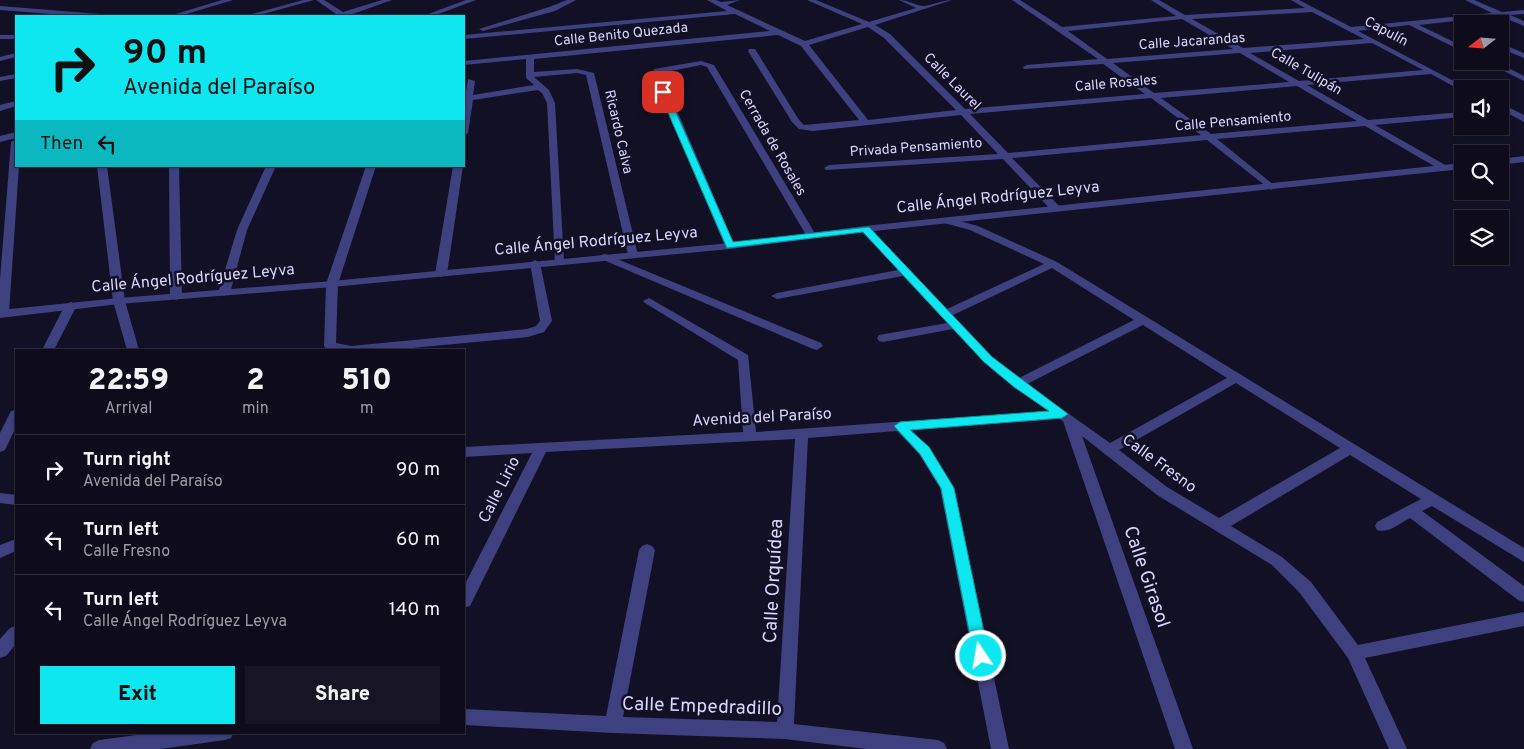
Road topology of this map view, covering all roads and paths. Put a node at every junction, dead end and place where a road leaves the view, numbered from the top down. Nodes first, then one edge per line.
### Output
1 (225, 0) edge
2 (311, 0) edge
3 (319, 0) edge
4 (389, 0) edge
5 (473, 0) edge
6 (573, 0) edge
7 (579, 0) edge
8 (710, 0) edge
9 (737, 0) edge
10 (810, 0) edge
11 (902, 0) edge
12 (949, 0) edge
13 (1015, 0) edge
14 (1154, 0) edge
15 (1294, 0) edge
16 (1468, 0) edge
17 (720, 5) junction
18 (0, 8) edge
19 (923, 8) junction
20 (1313, 10) junction
21 (736, 12) junction
22 (1524, 12) edge
23 (1502, 14) junction
24 (88, 15) edge
25 (176, 15) edge
26 (253, 15) edge
27 (340, 15) edge
28 (344, 15) edge
29 (430, 15) edge
30 (1183, 17) junction
31 (1444, 20) junction
32 (1410, 23) junction
33 (1524, 24) edge
34 (870, 25) junction
35 (1454, 25) edge
36 (1061, 29) junction
37 (1351, 29) junction
38 (780, 32) junction
39 (465, 36) edge
40 (465, 36) edge
41 (0, 37) edge
42 (15, 37) edge
43 (1373, 41) junction
44 (804, 44) junction
45 (1454, 45) edge
46 (1509, 49) edge
47 (752, 51) dead end
48 (1242, 51) junction
49 (15, 55) edge
50 (530, 56) junction
51 (1524, 56) edge
52 (0, 59) edge
53 (1103, 61) junction
54 (465, 64) edge
55 (1027, 67) dead end
56 (1506, 70) edge
57 (1432, 72) junction
58 (530, 75) junction
59 (15, 76) edge
60 (0, 79) edge
61 (1524, 79) edge
62 (471, 81) dead end
63 (1454, 83) edge
64 (1297, 84) junction
65 (539, 87) junction
66 (1150, 95) junction
67 (469, 98) junction
68 (15, 104) edge
69 (0, 108) edge
70 (963, 112) junction
71 (1509, 112) edge
72 (1454, 115) edge
73 (1524, 119) edge
74 (865, 122) junction
75 (1369, 124) junction
76 (465, 126) edge
77 (15, 135) edge
78 (1209, 137) junction
79 (0, 139) edge
80 (15, 154) edge
81 (1006, 156) junction
82 (1524, 159) edge
83 (1509, 161) edge
84 (102, 167) edge
85 (174, 167) edge
86 (271, 167) edge
87 (372, 167) edge
88 (458, 167) edge
89 (1454, 167) edge
90 (829, 168) dead end
91 (1444, 168) junction
92 (1271, 186) junction
93 (1056, 208) junction
94 (948, 221) junction
95 (865, 228) junction
96 (810, 235) junction
97 (730, 246) junction
98 (633, 255) junction
99 (604, 257) junction
100 (559, 262) junction
101 (535, 263) junction
102 (1053, 264) junction
103 (905, 272) junction
104 (442, 274) junction
105 (332, 284) junction
106 (224, 293) junction
107 (777, 296) dead end
108 (176, 297) junction
109 (119, 301) junction
110 (649, 301) dead end
111 (71, 306) junction
112 (2, 313) edge
113 (945, 314) junction
114 (1143, 320) junction
115 (954, 325) junction
116 (883, 338) dead end
117 (817, 346) dead end
118 (49, 349) edge
119 (133, 349) edge
120 (346, 349) edge
121 (361, 349) edge
122 (1236, 378) junction
123 (1018, 384) junction
124 (15, 416) edge
125 (1066, 416) junction
126 (900, 426) junction
127 (802, 434) junction
128 (750, 437) junction
129 (0, 447) edge
130 (541, 448) junction
131 (1349, 449) junction
132 (1109, 450) junction
133 (465, 452) edge
134 (0, 498) edge
135 (15, 500) edge
136 (1430, 500) junction
137 (1411, 511) junction
138 (1218, 526) junction
139 (1382, 526) dead end
140 (15, 545) edge
141 (647, 550) dead end
142 (0, 552) edge
143 (1524, 556) edge
144 (1524, 595) edge
145 (465, 600) edge
146 (1524, 619) edge
147 (15, 634) edge
148 (0, 651) edge
149 (1354, 653) junction
150 (465, 717) edge
151 (612, 726) junction
152 (785, 731) junction
153 (210, 734) edge
154 (100, 749) edge
155 (938, 749) edge
156 (1000, 749) edge
157 (1184, 749) edge
158 (1398, 749) edge

1 - 25 street
2 - 26 street
3 - 27 street
4 - 28 street
5 - 29 street
6 - 7 street
6 - 39 street
8 - 17 street
9 - 17 street
10 - 34 street, Calle Laurel
11 - 19 street
12 - 19 street
13 - 36 street
14 - 30 street, Calle Tulipán
15 - 20 street, Capulín
16 - 23 street
17 - 21 street
18 - 24 street
19 - 34 street
20 - 30 street
20 - 37 street, Capulín
21 - 38 street
21 - 40 street
22 - 23 street
23 - 31 street
23 - 33 street
30 - 36 street
30 - 48 street, Calle Tulipán
31 - 32 street
31 - 35 street
32 - 37 street
32 - 45 street
34 - 44 street
34 - 70 street, Calle Laurel
36 - 53 street
37 - 43 street, Capulín
38 - 44 street
38 - 50 street, Calle Benito Quezada
41 - 42 street
43 - 48 street, Calle Jacarandas
43 - 57 street, Capulín
44 - 74 street
46 - 51 street
47 - 74 street, Calle Rosales
48 - 53 street, Calle Jacarandas
48 - 64 street, Calle Tulipán
49 - 52 street
50 - 54 street, Calle Benito Quezada
50 - 58 street
53 - 55 street, Calle Jacarandas
53 - 66 street
56 - 61 street
57 - 63 street, Capulín
57 - 64 street, Calle Rosales
58 - 65 street
58 - 98 street, Ricardo Calva
59 - 60 street
62 - 67 street
64 - 66 street, Calle Rosales
64 - 75 street, Calle Tulipán
65 - 67 street
65 - 100 street
66 - 70 street, Calle Rosales
66 - 78 street
67 - 76 street
68 - 69 street
70 - 74 street, Calle Rosales
70 - 81 street, Calle Laurel
71 - 73 street
72 - 75 street, Calle Pensamiento
75 - 78 street, Calle Pensamiento
75 - 91 street, Calle Tulipán
77 - 79 street
78 - 81 street, Calle Pensamiento
78 - 92 street
80 - 112 street
81 - 90 street, Privada Pensamiento
81 - 93 street, Calle Laurel
82 - 83 street
84 - 109 street
85 - 108 street
86 - 106 street
87 - 105 street
88 - 104 street
89 - 91 street, Calle Ángel Rodríguez Leyva
91 - 92 street, Calle Ángel Rodríguez Leyva
92 - 93 street, Calle Ángel Rodríguez Leyva
93 - 94 street, Calle Ángel Rodríguez Leyva
94 - 95 street, Calle Ángel Rodríguez Leyva
94 - 102 street
95 - 96 street, Calle Ángel Rodríguez Leyva
95 - 103 street, Calle Fresno
96 - 97 street, Calle Ángel Rodríguez Leyva
96 - 97 street, Cerrada de Rosales
97 - 98 street, Calle Ángel Rodríguez Leyva
98 - 99 street, Calle Ángel Rodríguez Leyva
99 - 100 street, Calle Ángel Rodríguez Leyva
99 - 117 street
100 - 101 street, Calle Ángel Rodríguez Leyva
101 - 104 street, Calle Ángel Rodríguez Leyva
101 - 121 street
102 - 113 street
102 - 114 street
103 - 107 street
103 - 113 street, Calle Fresno
104 - 105 street, Calle Ángel Rodríguez Leyva
105 - 106 street, Calle Ángel Rodríguez Leyva
105 - 120 street
106 - 108 street, Calle Ángel Rodríguez Leyva
108 - 109 street, Calle Ángel Rodríguez Leyva
109 - 111 street, Calle Ángel Rodríguez Leyva
109 - 119 street
110 - 128 street
111 - 112 street, Calle Ángel Rodríguez Leyva
111 - 118 street
113 - 115 street, Calle Fresno
114 - 122 street
114 - 123 street
115 - 116 street
115 - 123 street, Calle Fresno
122 - 131 street
122 - 132 street
123 - 125 street, Calle Fresno
124 - 129 street
125 - 126 street, Avenida del Paraíso
125 - 132 street, Calle Fresno
125 - 157 street, Calle Girasol
126 - 127 street, Avenida del Paraíso
126 - 156 street
127 - 128 street, Avenida del Paraíso
127 - 152 street, Calle Orquídea
128 - 130 street, Avenida del Paraíso
130 - 133 street, Avenida del Paraíso
130 - 145 street, Calle Lirio
131 - 136 street
131 - 138 street
132 - 138 street, Calle Fresno
134 - 135 street
136 - 137 street
136 - 143 street
137 - 139 street
137 - 144 street
138 - 149 street, Calle Fresno
140 - 142 street
141 - 151 street
146 - 149 street
147 - 148 street
149 - 158 street, Calle Fresno
150 - 151 street, Calle Empedradillo
151 - 152 street, Calle Empedradillo
152 - 155 street, Calle Empedradillo
153 - 154 street

